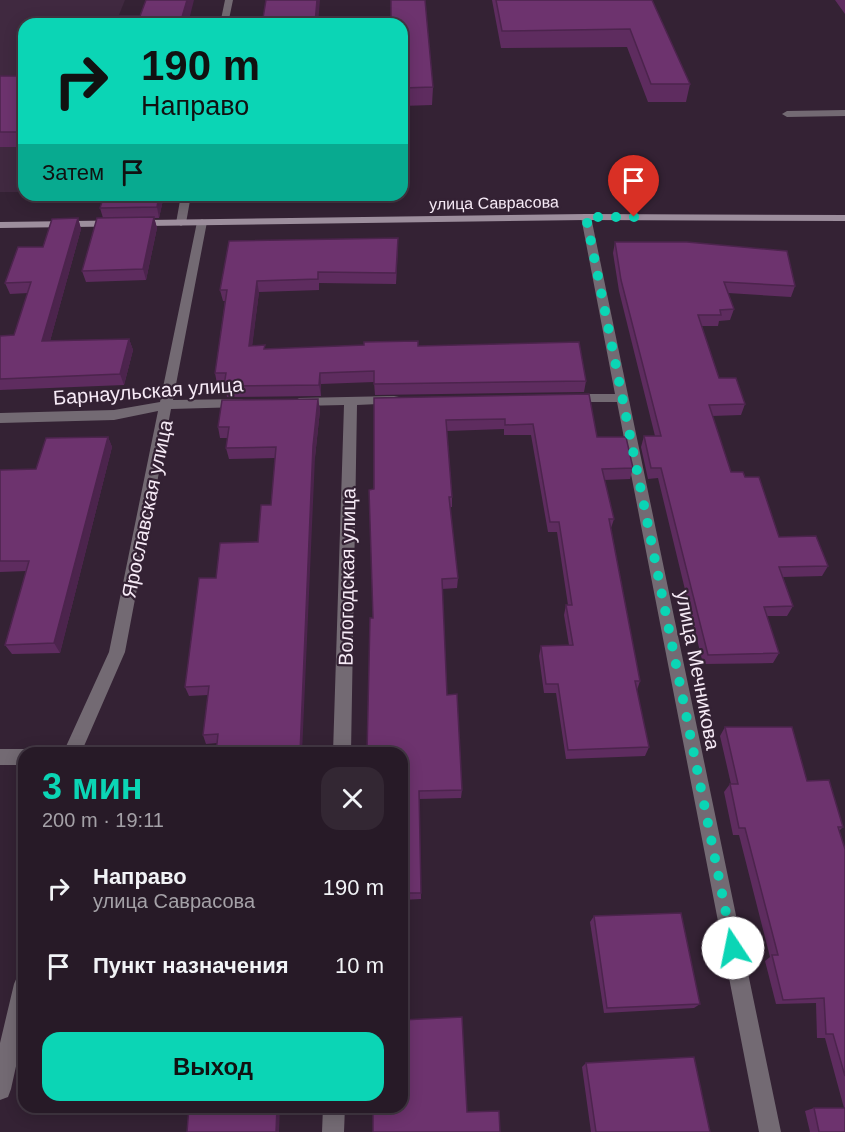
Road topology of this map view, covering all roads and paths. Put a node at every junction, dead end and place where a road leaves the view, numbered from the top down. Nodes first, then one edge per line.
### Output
1 (230, 0) edge
2 (226, 18) edge
3 (845, 113) edge
4 (787, 114) dead end
5 (185, 201) edge
6 (586, 217) junction
7 (845, 218) edge
8 (202, 222) junction
9 (181, 223) junction
10 (0, 225) edge
11 (622, 398) junction
12 (552, 399) edge
13 (410, 400) edge
14 (351, 401) junction
15 (282, 402) edge
16 (260, 403) edge
17 (168, 405) junction
18 (0, 418) edge
19 (75, 747) edge
20 (342, 747) edge
21 (0, 757) edge
22 (18, 757) edge
23 (18, 1010) edge
24 (0, 1089) edge
25 (334, 1113) edge
26 (333, 1132) edge
27 (770, 1132) edge

1 - 2 street
3 - 4 street
5 - 9 street
6 - 7 street, улица Саврасова
6 - 8 street, улица Саврасова
6 - 11 street, улица Мечникова
8 - 9 street, улица Саврасова
8 - 17 street, Ярославская улица
9 - 10 street, улица Саврасова
11 - 12 street
11 - 27 street, улица Мечникова
13 - 14 street
14 - 15 street
14 - 20 street, Вологодская улица
16 - 17 street, Барнаульская улица
17 - 18 street, Барнаульская улица
17 - 19 street, Ярославская улица
21 - 22 street
23 - 24 street
25 - 26 street

